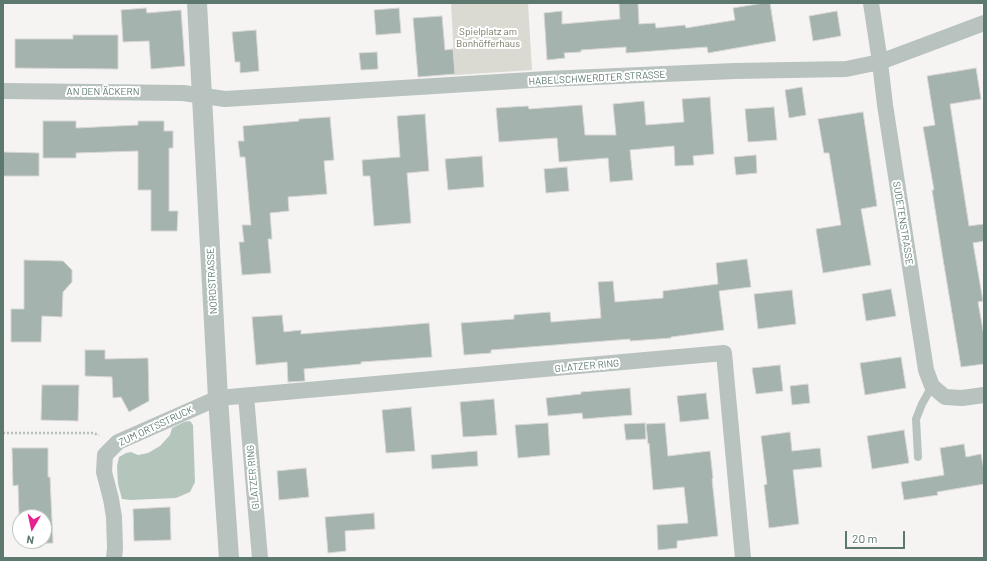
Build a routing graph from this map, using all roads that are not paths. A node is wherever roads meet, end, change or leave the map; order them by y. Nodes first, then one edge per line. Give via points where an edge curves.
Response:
1 (197, 3) edge
2 (872, 3) edge
3 (984, 23) edge
4 (880, 62) junction
5 (3, 91) edge
6 (202, 96) junction
7 (932, 386) junction
8 (984, 395) edge
9 (246, 396) junction
10 (218, 398) junction
11 (918, 457) dead end
12 (114, 558) edge
13 (229, 558) edge
14 (260, 558) edge
15 (744, 558) edge

1 - 6 street, NORDSTRASSE
2 - 4 street, SUDETENSTRASSE
3 - 4 street, HABELSCHWERDTER STRASSE
4 - 6 street, HABELSCHWERDTER STRASSE via 846,69 555,79 225,99
4 - 7 street, SUDETENSTRASSE via 926,370
5 - 6 street, AN DEN ÄCKERN via 183,93
6 - 10 street, NORDSTRASSE
7 - 8 street via 945,397
7 - 11 lane via 916,419
9 - 10 street, GLATZER RING
9 - 14 street, GLATZER RING
9 - 15 street, GLATZER RING via 724,354
10 - 12 street, ZUM ORTSSTRUCK via 118,442 105,455 104,472 114,517
10 - 13 street, NORDSTRASSE

